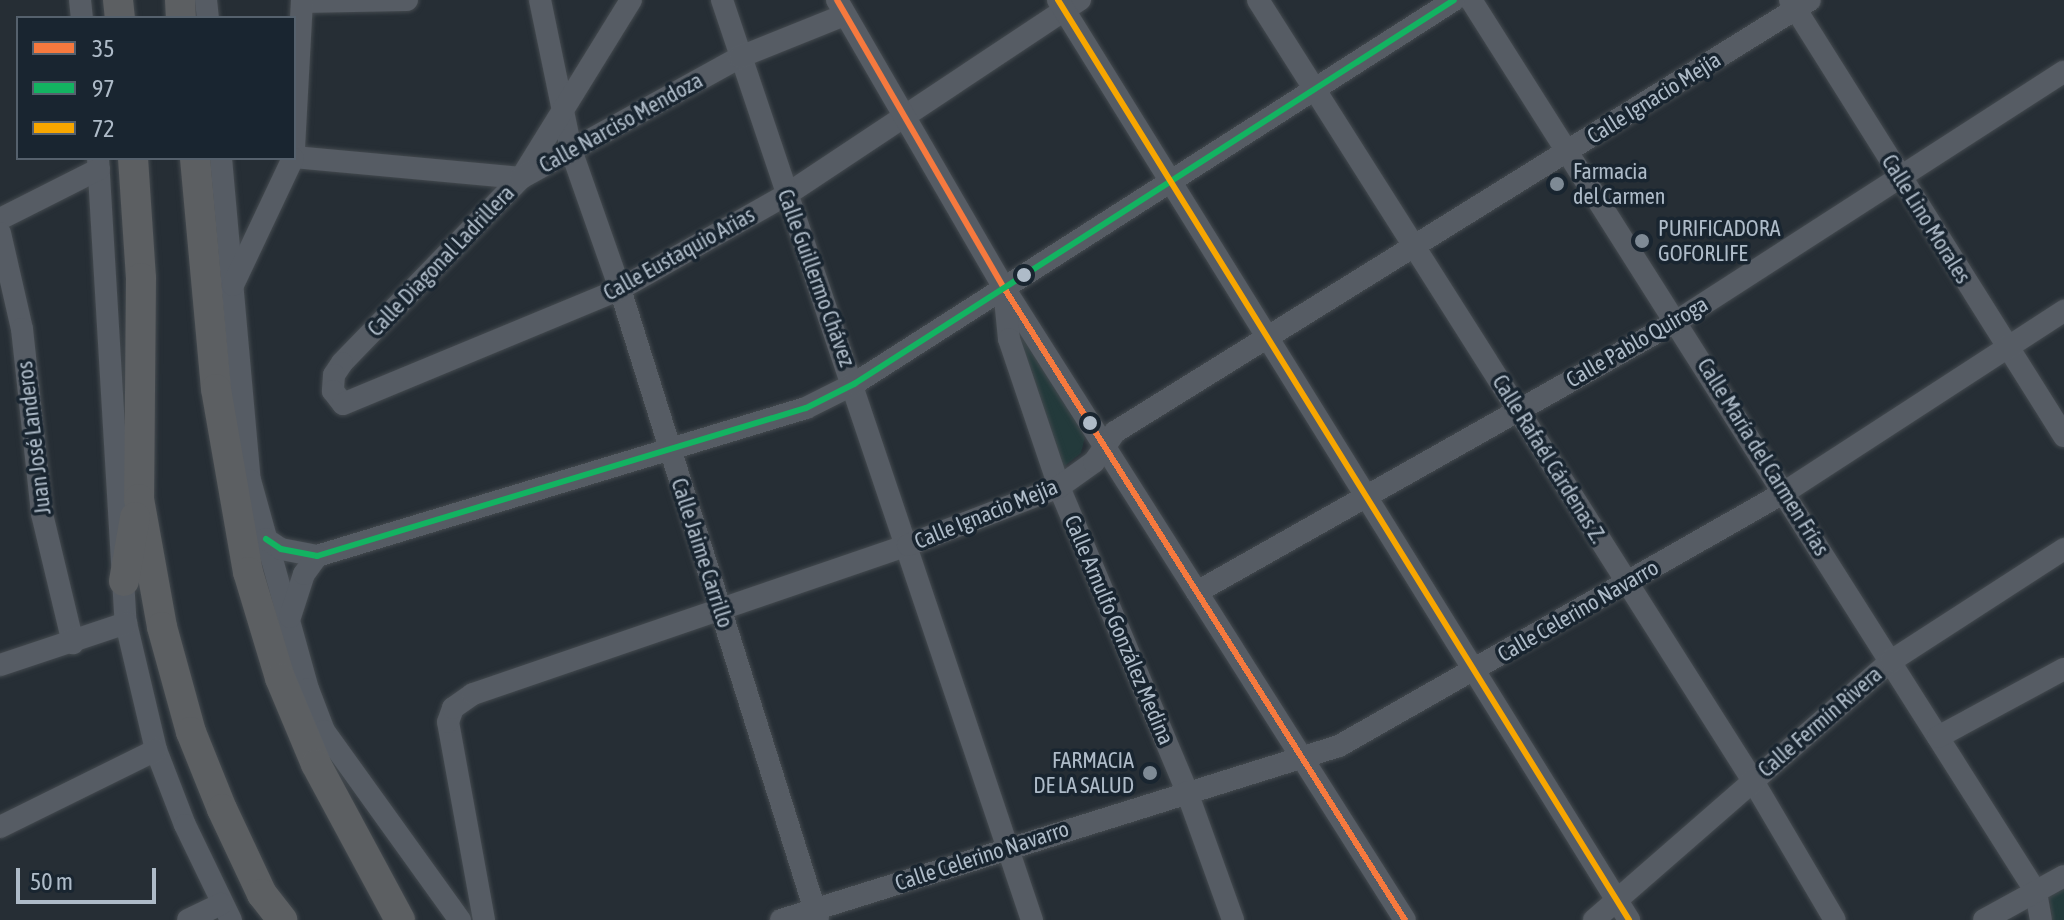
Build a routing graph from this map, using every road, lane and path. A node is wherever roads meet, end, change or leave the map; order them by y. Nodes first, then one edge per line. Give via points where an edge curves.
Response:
1 (407, 0) edge
2 (540, 0) edge
3 (631, 0) edge
4 (722, 0) edge
5 (1258, 0) edge
6 (1454, 0) edge
7 (1471, 0) edge
8 (302, 1) edge
9 (1068, 3) edge
10 (1799, 3) edge
11 (839, 8) edge
12 (740, 57) junction
13 (2064, 72) edge
14 (1315, 89) junction
15 (296, 111) edge
16 (561, 114) junction
17 (903, 114) junction
18 (571, 150) junction
19 (1567, 152) junction
20 (296, 157) edge
21 (133, 160) edge
22 (195, 160) edge
23 (221, 160) edge
24 (292, 160) edge
25 (98, 163) edge
26 (521, 178) junction
27 (1900, 178) junction
28 (1171, 181) junction
29 (786, 195) junction
30 (0, 219) edge
31 (0, 233) edge
32 (1414, 246) junction
33 (232, 286) junction
34 (1004, 288) junction
35 (620, 289) junction
36 (2064, 311) edge
37 (1677, 321) junction
38 (1267, 337) junction
39 (2008, 347) junction
40 (854, 384) junction
41 (335, 398) joint
42 (1518, 410) junction
43 (116, 427) junction
44 (2064, 436) edge
45 (669, 449) junction
46 (1105, 450) junction
47 (138, 485) junction
48 (1059, 487) junction
49 (1785, 492) junction
50 (1366, 496) junction
51 (266, 539) junction
52 (908, 545) junction
53 (2064, 549) edge
54 (317, 556) junction
55 (124, 581) junction
56 (1627, 582) junction
57 (1197, 592) junction
58 (720, 610) junction
59 (290, 617) junction
60 (126, 623) junction
61 (73, 643) junction
62 (1891, 661) junction
63 (0, 665) edge
64 (2064, 669) edge
65 (1474, 670) junction
66 (1938, 737) junction
67 (156, 750) junction
68 (1303, 759) junction
69 (1753, 781) junction
70 (1187, 792) junction
71 (0, 827) edge
72 (1008, 846) junction
73 (2064, 876) edge
74 (2036, 892) junction
75 (1616, 901) junction
76 (226, 912) edge
77 (816, 915) edge
78 (188, 920) edge
79 (282, 920) edge
80 (400, 920) edge
81 (460, 920) edge
82 (484, 920) edge
83 (781, 920) edge
84 (1032, 920) edge
85 (1233, 920) edge
86 (1405, 920) edge
87 (1594, 920) edge
88 (1629, 920) edge
89 (1835, 920) edge
90 (1984, 920) edge
91 (2041, 920) edge

1 - 8 street
2 - 16 street, Calle Jaime Carrillo
3 - 16 street, Calle Diagonal Ladrillera
4 - 12 street, Calle Guillermo Chávez
5 - 14 street, Calle Rafaél Cárdenas Z.
6 - 14 street
7 - 19 street, Calle María del Carmen Frías
8 - 15 street
9 - 17 street, Calle Eustaquio Arias
9 - 28 street
10 - 19 street, Calle Ignacio Mejía
10 - 27 street, Calle Lino Morales
11 - 12 street, Calle Narciso Mendoza
11 - 17 street, Calle Arnulfo González Medina
12 - 18 street, Calle Narciso Mendoza
12 - 29 street, Calle Guillermo Chávez
13 - 27 street, Calle Pablo Quiroga
14 - 28 street
14 - 32 street, Calle Rafaél Cárdenas Z.
16 - 18 street, Calle Jaime Carrillo
16 - 26 street, Calle Diagonal Ladrillera
17 - 29 street, Calle Eustaquio Arias
17 - 34 street, Calle Arnulfo González Medina
18 - 26 street, Calle Narciso Mendoza
18 - 35 street, Calle Jaime Carrillo
19 - 32 street, Calle Ignacio Mejía
19 - 37 street, Calle María del Carmen Frías
20 - 26 street, Calle Narciso Mendoza
21 - 47 highway via 141,278
22 - 80 highway via 216,389 248,572 280,678 316,764
23 - 33 street
24 - 33 street
25 - 30 street
25 - 43 street
26 - 41 street, Calle Diagonal Ladrillera via 342,363 334,375
27 - 37 street, Calle Pablo Quiroga
27 - 39 street, Calle Lino Morales
28 - 34 street
28 - 38 street
29 - 35 street, Calle Eustaquio Arias
29 - 40 street, Calle Guillermo Chávez
31 - 61 street, Juan José Landeros via 22,329 42,514
32 - 38 street, Calle Ignacio Mejía
32 - 42 street, Calle Rafaél Cárdenas Z.
33 - 51 street via 250,480
34 - 40 street
34 - 46 street
34 - 48 street, Calle Arnulfo González Medina via 1009,339
35 - 41 street, Calle Eustaquio Arias via 355,403
35 - 45 street, Calle Jaime Carrillo
36 - 39 street, Calle Celerino Navarro
37 - 42 street, Calle Pablo Quiroga
37 - 49 street, Calle María del Carmen Frías
38 - 46 street, Calle Ignacio Mejía via 1115,432
38 - 50 street
39 - 44 street, Calle Lino Morales
39 - 49 street, Calle Celerino Navarro
40 - 45 street via 806,408
40 - 52 street, Calle Guillermo Chávez
42 - 50 street, Calle Pablo Quiroga
42 - 56 street, Calle Rafaél Cárdenas Z.
43 - 47 highway
43 - 55 street
45 - 54 street
45 - 58 street, Calle Jaime Carrillo
46 - 48 street, Calle Ignacio Mejía
46 - 57 street
47 - 55 highway
47 - 79 highway via 162,627 191,732 256,880
48 - 52 street, Calle Ignacio Mejía
48 - 70 street, Calle Arnulfo González Medina
49 - 56 street, Calle Celerino Navarro
49 - 62 street, Calle María del Carmen Frías
50 - 57 street, Calle Pablo Quiroga
50 - 65 street
51 - 54 street via 281,549
51 - 59 street
52 - 58 street, Calle Ignacio Mejía
52 - 72 street, Calle Guillermo Chávez
53 - 62 street, Calle Fermín Rivera
54 - 59 street via 304,574
55 - 60 street
56 - 65 street, Calle Celerino Navarro
56 - 69 street, Calle Rafaél Cárdenas Z.
57 - 68 street
58 - 77 street, Calle Jaime Carrillo
58 - 82 street, Calle Ignacio Mejía via 473,694 453,708 448,722 453,770
59 - 81 street via 324,731
60 - 61 street
60 - 67 street
61 - 63 street
62 - 66 street, Calle María del Carmen Frías
62 - 69 street, Calle Fermín Rivera
64 - 66 street
65 - 68 street, Calle Celerino Navarro via 1339,746
65 - 75 street
66 - 74 street, Calle María del Carmen Frías
67 - 71 street
67 - 76 street
68 - 70 street, Calle Celerino Navarro
68 - 86 street
69 - 75 street, Calle Fermín Rivera
69 - 89 street, Calle Rafaél Cárdenas Z.
70 - 72 street, Calle Celerino Navarro
70 - 85 street, Calle Arnulfo González Medina
72 - 77 street, Calle Celerino Navarro
72 - 84 street, Calle Guillermo Chávez
73 - 74 street
74 - 90 street
74 - 91 street, Calle María del Carmen Frías
75 - 87 street, Calle Fermín Rivera
75 - 88 street
76 - 78 street
77 - 83 street, Calle Celerino Navarro

